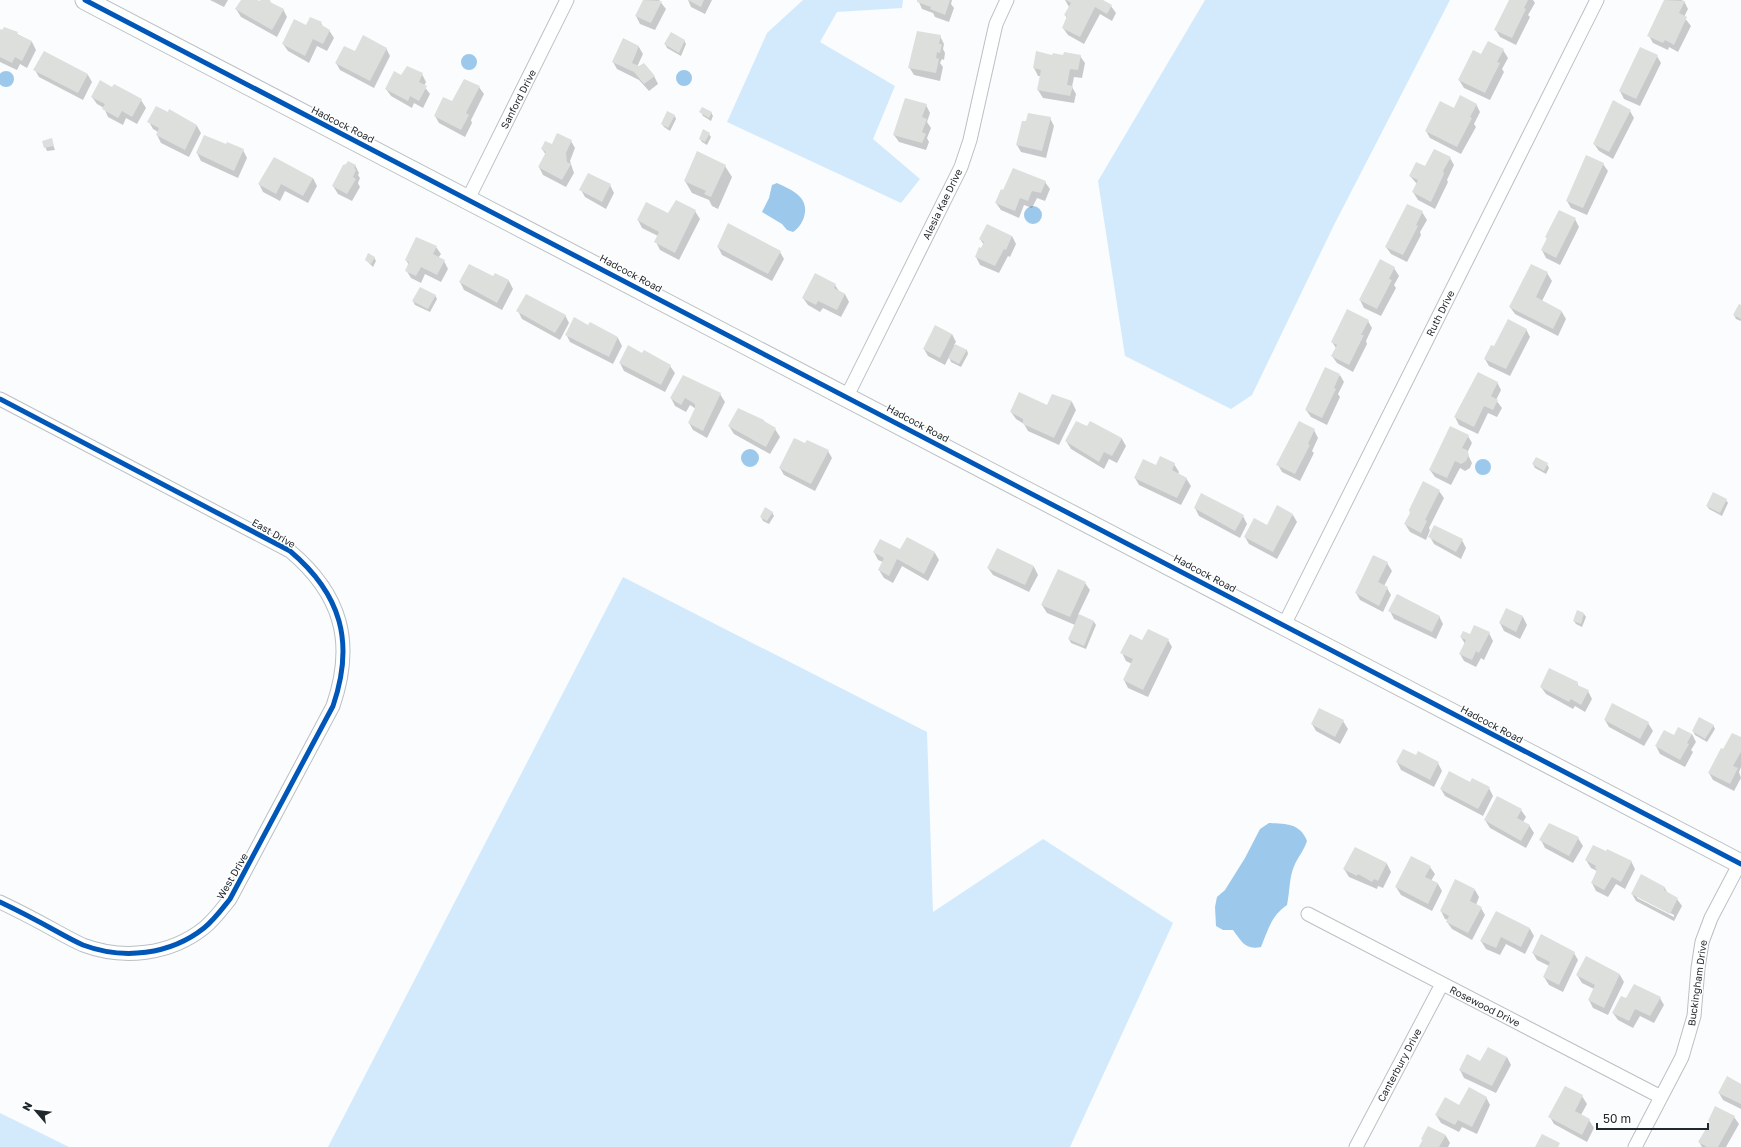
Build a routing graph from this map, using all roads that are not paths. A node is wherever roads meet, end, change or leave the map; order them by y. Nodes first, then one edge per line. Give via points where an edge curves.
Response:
1 (85, 0) edge
2 (567, 0) edge
3 (1007, 0) edge
4 (1596, 0) edge
5 (468, 199) junction
6 (847, 396) junction
7 (0, 399) edge
8 (1284, 625) junction
9 (283, 802) joint
10 (1740, 863) edge
11 (0, 902) edge
12 (1308, 914) dead end
13 (1442, 984) junction
14 (1661, 1097) junction
15 (1356, 1147) edge
16 (1635, 1147) edge

1 - 5 street, Hadcock Road
2 - 5 street, Sanford Drive
3 - 6 street, Alesia Kae Drive via 996,24 970,140 961,167
4 - 8 street, Ruth Drive
5 - 6 street, Hadcock Road
6 - 8 street, Hadcock Road
7 - 9 street, East Drive via 279,544 307,566 321,583 340,623 343,645 340,687 333,706
8 - 10 street, Hadcock Road
9 - 11 street, West Drive via 230,899 218,916 186,940 167,948 125,954 102,951 82,945
10 - 14 street, Buckingham Drive via 1705,932 1699,957 1691,1029 1682,1057
12 - 13 street, Rosewood Drive
13 - 14 street, Rosewood Drive
13 - 15 street, Canterbury Drive
14 - 16 street, Buckingham Drive

